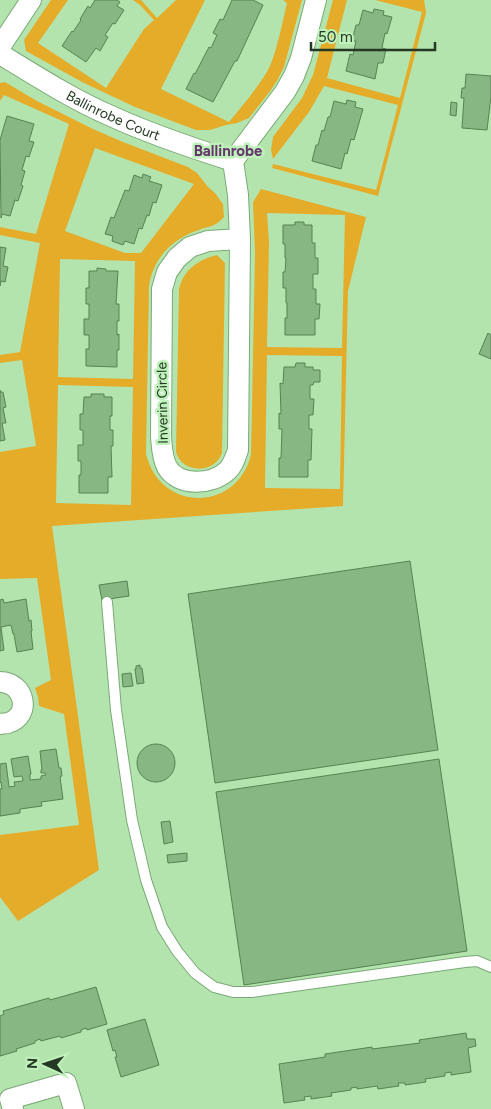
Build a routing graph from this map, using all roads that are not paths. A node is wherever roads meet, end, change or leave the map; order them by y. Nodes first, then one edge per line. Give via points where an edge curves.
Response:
1 (31, 0) edge
2 (316, 0) edge
3 (0, 47) edge
4 (0, 54) edge
5 (234, 161) junction
6 (240, 239) junction
7 (107, 602) dead end
8 (0, 682) edge
9 (0, 724) edge
10 (491, 967) edge
11 (13, 1109) edge
12 (74, 1109) edge

1 - 3 street
2 - 5 street via 294,76
4 - 5 street, Ballinrobe Court via 109,116 190,148
5 - 6 street, Inverin Circle
6 - 6 street, Inverin Circle via 238,450 227,471 216,478 190,481 176,477 167,468 163,455 162,289 167,272 190,247 208,241
7 - 10 lane via 118,728 132,820 146,880 162,927 195,973 214,986 233,992 252,992 465,962 478,961
8 - 9 street via 14,685 23,702 16,719
11 - 12 street via 10,1099 66,1083

